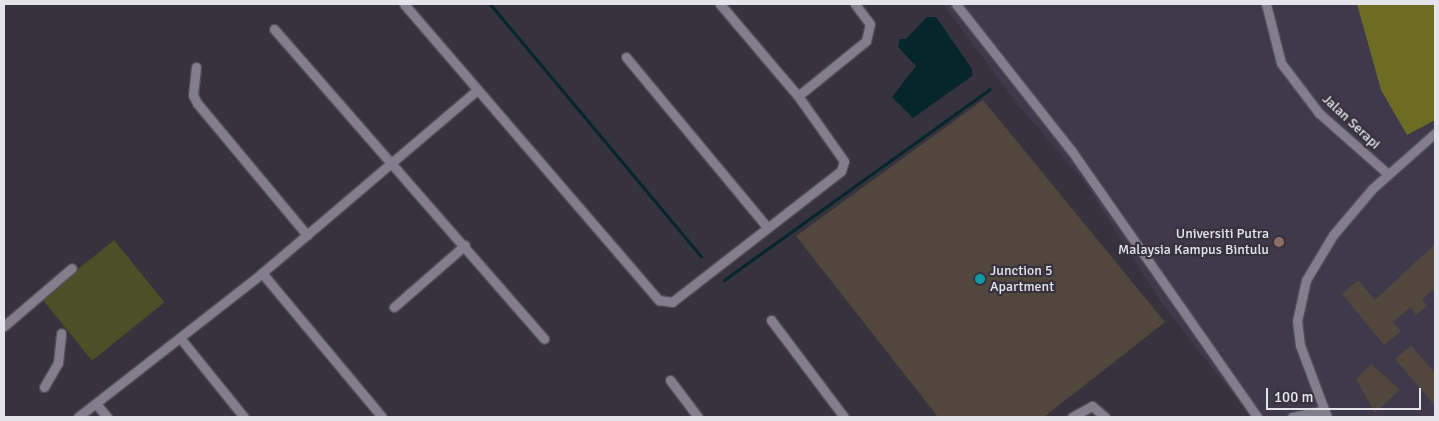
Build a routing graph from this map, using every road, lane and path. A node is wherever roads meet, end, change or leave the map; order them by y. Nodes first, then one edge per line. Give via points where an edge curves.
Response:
1 (404, 4) edge
2 (720, 4) edge
3 (854, 4) edge
4 (956, 4) edge
5 (1266, 4) edge
6 (274, 29) dead end
7 (626, 57) dead end
8 (196, 67) dead end
9 (477, 90) junction
10 (798, 96) junction
11 (1435, 133) edge
12 (393, 162) junction
13 (1388, 174) junction
14 (767, 226) junction
15 (307, 235) junction
16 (465, 245) junction
17 (72, 268) dead end
18 (262, 273) junction
19 (394, 307) dead end
20 (771, 320) dead end
21 (4, 326) edge
22 (61, 333) dead end
23 (181, 339) junction
24 (544, 339) dead end
25 (670, 380) dead end
26 (44, 387) dead end
27 (97, 405) junction
28 (1326, 414) edge
29 (78, 417) edge
30 (107, 417) edge
31 (244, 417) edge
32 (382, 417) edge
33 (698, 417) edge
34 (844, 417) edge
35 (1072, 417) edge
36 (1105, 417) edge
37 (1258, 417) edge
38 (1292, 417) edge

1 - 9 street
2 - 10 street
3 - 10 street via 870,24 866,41
4 - 37 street via 1071,150
5 - 13 street, Jalan Serapi via 1281,63 1319,113
6 - 12 street
7 - 14 street
8 - 15 street via 193,95 197,103
9 - 12 street
9 - 14 street via 659,300 672,302 687,292
10 - 14 street via 844,161 841,171
11 - 13 street
12 - 15 street
12 - 16 street
13 - 28 street via 1333,235 1306,280 1297,321 1300,345
15 - 18 street
16 - 19 street
16 - 24 street
17 - 21 street
18 - 23 street
18 - 32 street
20 - 34 street
22 - 26 street via 58,363
23 - 27 street
23 - 31 street
25 - 33 street
27 - 29 street
27 - 30 street
28 - 38 street
35 - 36 street via 1092,406

